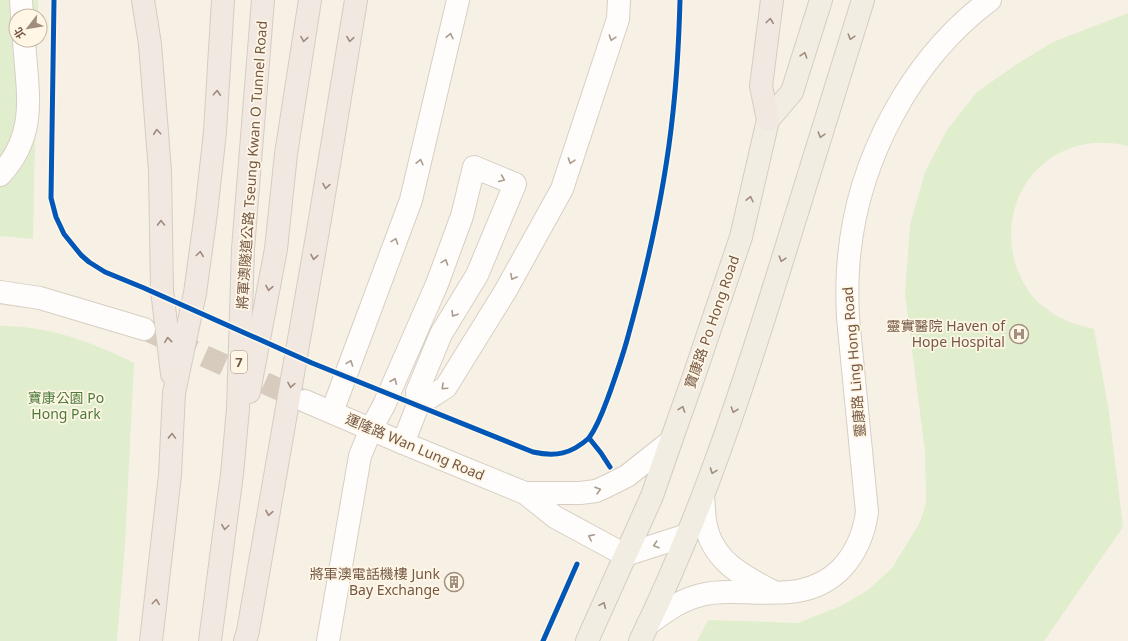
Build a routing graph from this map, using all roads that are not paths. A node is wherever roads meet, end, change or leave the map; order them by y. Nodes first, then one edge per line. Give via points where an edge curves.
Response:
1 (143, 0) edge
2 (223, 0) edge
3 (264, 0) edge
4 (310, 0) edge
5 (356, 0) edge
6 (458, 0) edge
7 (619, 0) edge
8 (772, 0) edge
9 (821, 0) edge
10 (863, 0) edge
11 (990, 0) edge
12 (24, 48) edge
13 (768, 120) junction
14 (0, 175) edge
15 (0, 292) edge
16 (144, 329) tunnel mouth
17 (174, 393) junction
18 (305, 401) tunnel mouth
19 (418, 405) junction
20 (332, 412) junction
21 (371, 429) junction
22 (670, 441) junction
23 (403, 443) junction
24 (232, 474) junction
25 (525, 493) junction
26 (703, 497) junction
27 (688, 535) junction
28 (625, 555) junction
29 (774, 592) junction
30 (644, 633) edge
31 (152, 641) edge
32 (210, 641) edge
33 (245, 641) edge
34 (328, 641) edge
35 (587, 641) edge

17 -> 1 highway via 162,290 158,139 150,44
17 -> 2 highway via 195,293 206,213 215,132
3 - 24 highway, 將軍澳隧道公路 Tseung Kwan O Tunnel Road / 7 via 243,249 238,409
4 -> 24 highway via 286,154 276,249
5 -> 33 highway via 317,241
20 -> 6 street via 410,200
7 -> 19 street via 618,19 562,189 506,290 446,387
13 -> 8 highway via 761,86
13 -> 9 main road, 寶康路 Po Hong Road via 792,92
10 -> 26 main road via 746,374
11 - 29 street, 靈康路 Ling Hong Road via 942,44 923,68 893,114 860,197 849,256 847,288 867,512 861,540 846,564 826,581 801,591
12 - 14 street via 28,111 26,130 20,148
22 -> 13 main road, 寶康路 Po Hong Road via 741,237
15 - 16 street via 40,298
31 -> 17 highway via 170,475
18 - 20 street, 運隆路 Wan Lung Road
21 -> 19 street via 437,284 462,216 474,167 515,184 477,275 441,334 417,392
19 - 23 street
20 - 21 street, 運隆路 Wan Lung Road
21 - 23 street, 運隆路 Wan Lung Road
21 - 34 street via 360,456
25 -> 22 street, 運隆路 Wan Lung Road via 596,491 628,476
22 - 28 main road, 寶康路 Po Hong Road via 652,496
23 - 25 street, 運隆路 Wan Lung Road
24 -> 32 highway, 將軍澳隧道公路 Tseung Kwan O Tunnel Road / 7
28 -> 25 street, 運隆路 Wan Lung Road via 555,517
26 - 27 main road
26 - 29 street via 708,536 720,557 739,573
27 -> 28 street
27 - 30 main road
35 -> 28 main road, 寶康路 Po Hong Road
29 - 30 street, 靈康路 Ling Hong Road via 701,594 675,605

